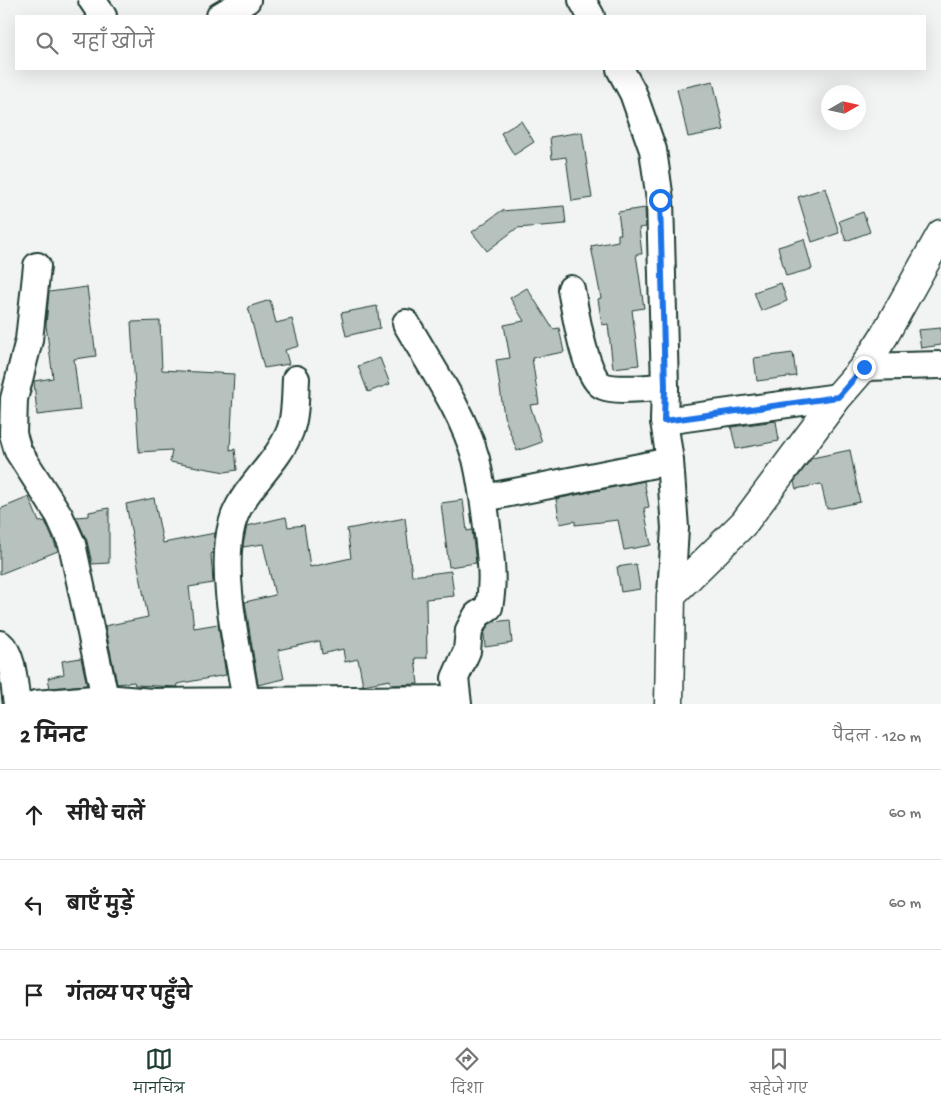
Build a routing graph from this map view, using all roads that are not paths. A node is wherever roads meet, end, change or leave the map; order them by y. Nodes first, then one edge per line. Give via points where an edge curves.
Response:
1 (92, 0) edge
2 (247, 0) edge
3 (582, 0) edge
4 (102, 15) edge
5 (222, 15) edge
6 (590, 15) edge
7 (621, 70) edge
8 (941, 234) edge
9 (37, 266) dead end
10 (571, 289) dead end
11 (406, 323) dead end
12 (941, 365) edge
13 (864, 367) junction
14 (296, 379) dead end
15 (665, 387) junction
16 (838, 397) junction
17 (664, 421) junction
18 (670, 461) junction
19 (484, 498) junction
20 (671, 595) junction
21 (0, 644) edge
22 (105, 698) junction
23 (246, 701) junction
24 (458, 701) edge
25 (153, 703) edge
26 (18, 704) edge
27 (36, 704) edge
28 (669, 704) edge

1 - 4 street
2 - 5 street
3 - 6 street
7 - 15 street via 633,93 653,150 662,262
8 - 13 street
9 - 22 street via 29,340 14,399 13,434 18,451 59,515 72,544
10 - 15 street via 588,364 597,382 604,387 615,388
11 - 19 street via 464,427 476,459
12 - 13 street
13 - 16 street
14 - 23 street via 290,430 271,464 241,503 232,523 228,549 230,595
15 - 17 street
16 - 17 street
16 - 20 street via 744,523
17 - 18 street
18 - 19 street
18 - 20 street via 675,528
19 - 24 street via 492,593 489,607 477,615 469,630 467,651 455,678
20 - 28 street
21 - 26 street via 9,660
22 - 25 street
22 - 27 street
23 - 24 street
23 - 25 street

